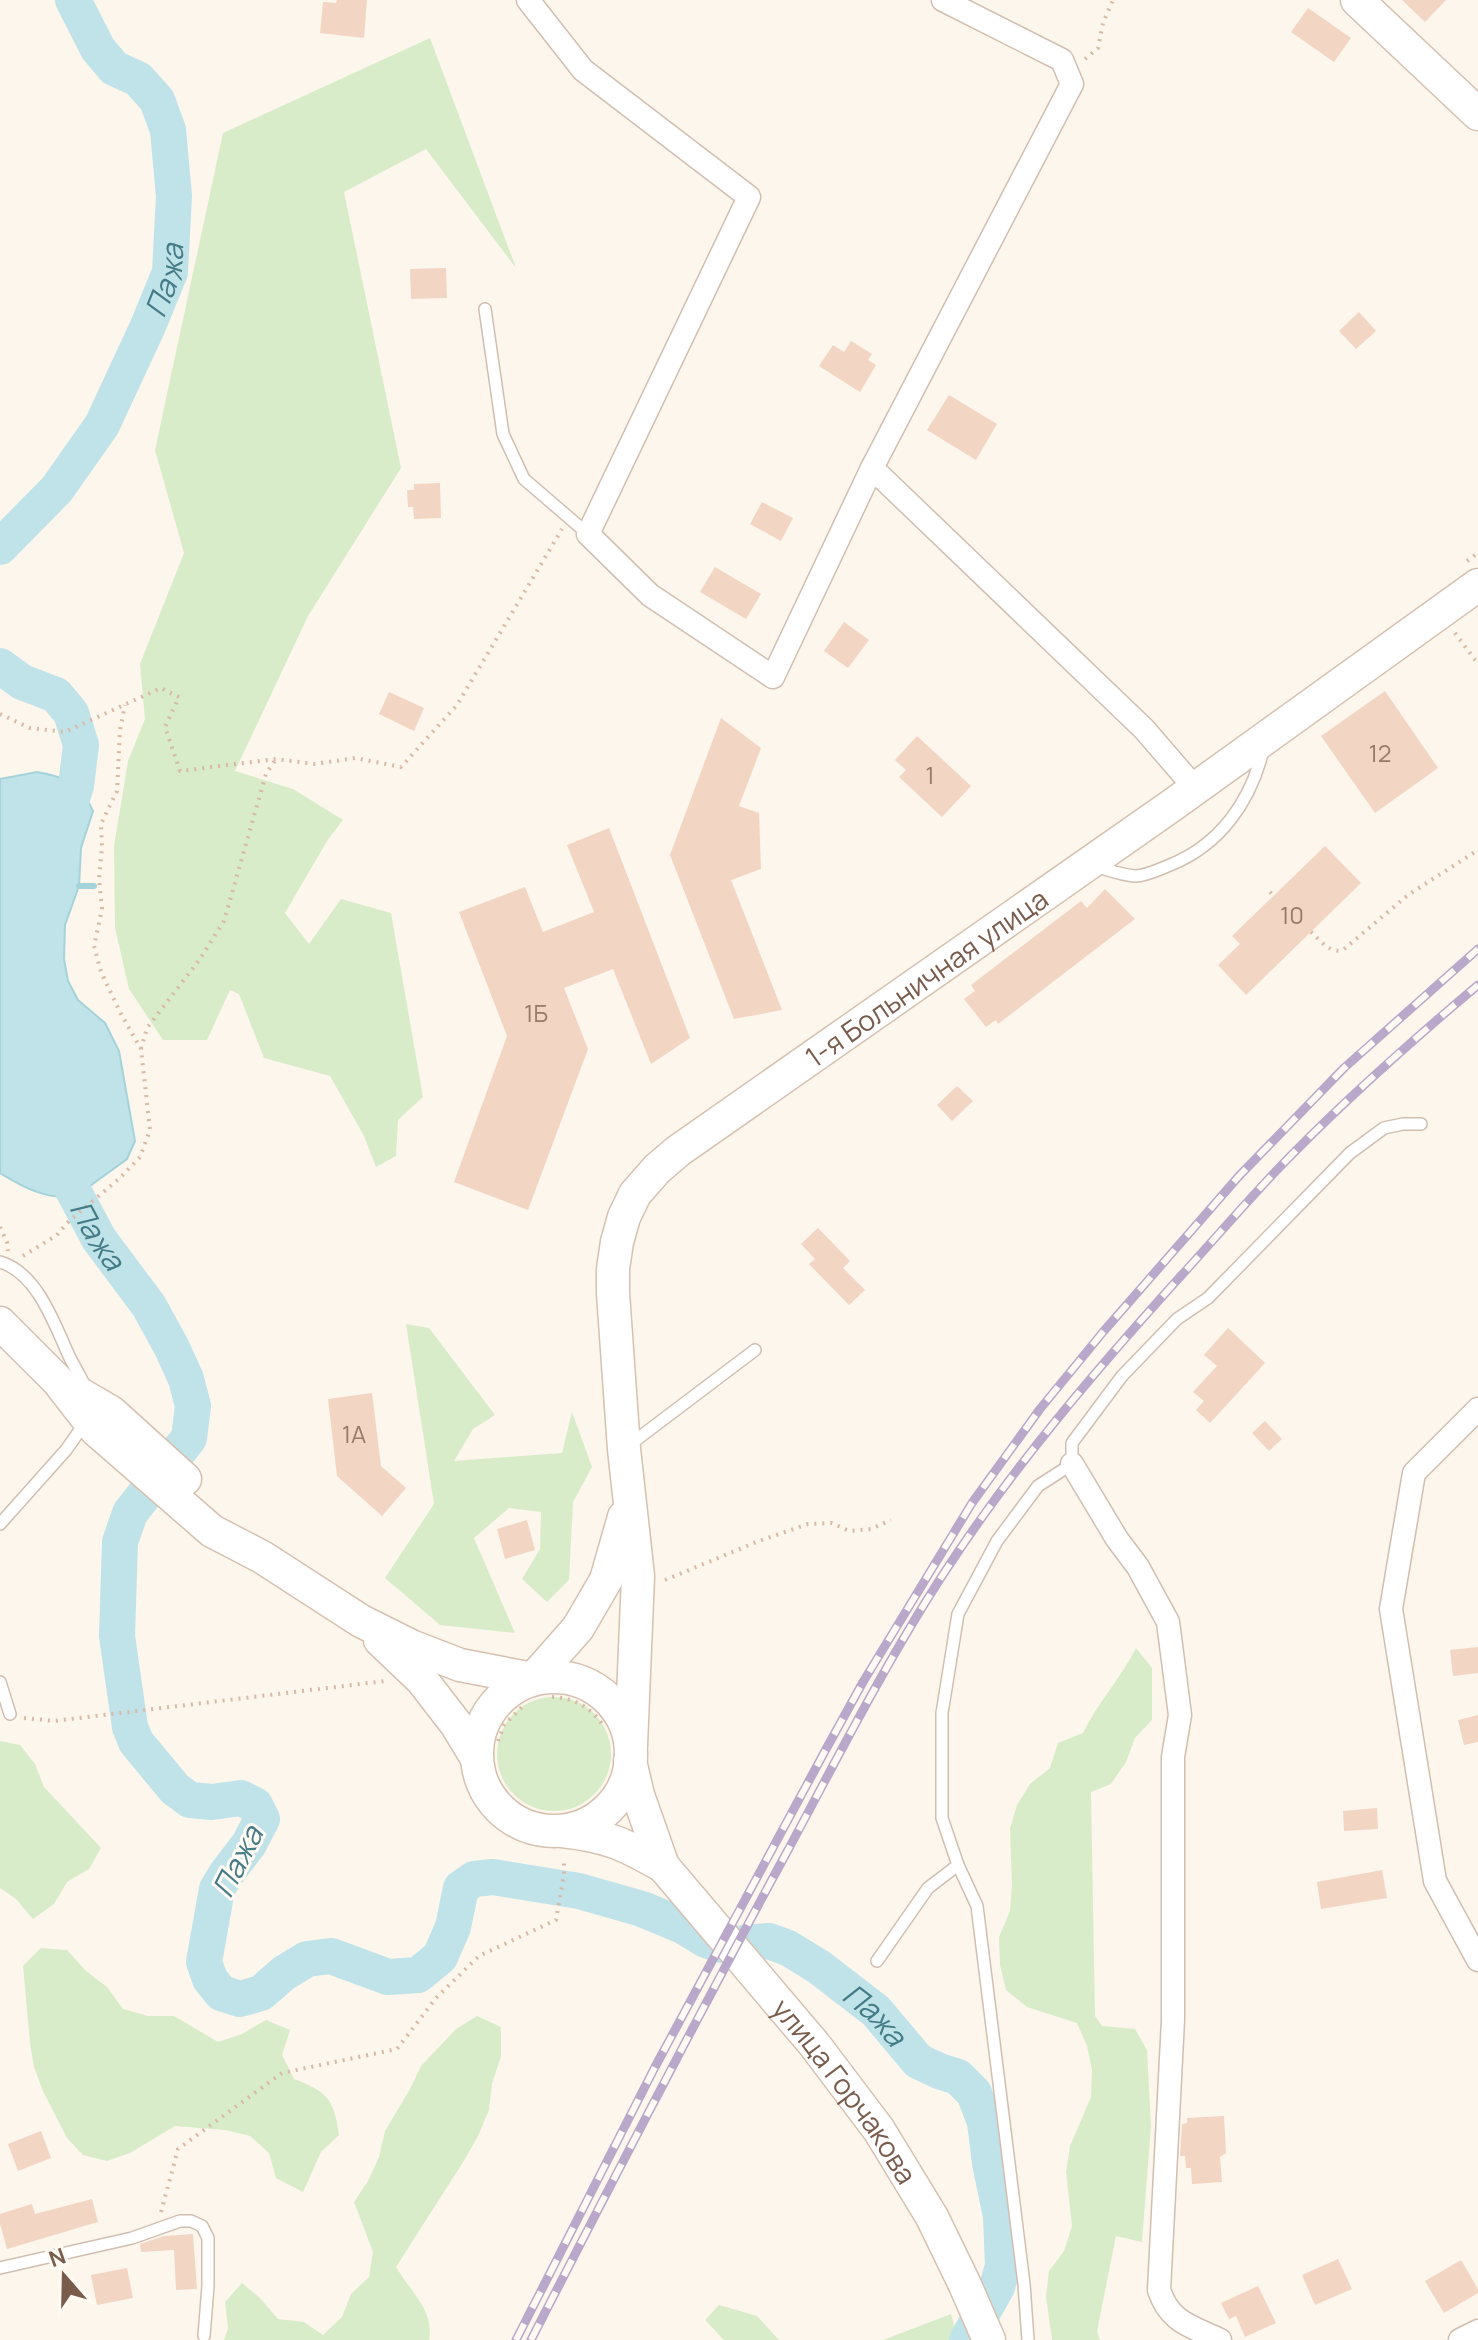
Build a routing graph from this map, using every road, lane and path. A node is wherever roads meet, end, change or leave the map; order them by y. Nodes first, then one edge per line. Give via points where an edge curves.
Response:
1 (528, 0) edge
2 (943, 0) edge
3 (1113, 0) edge
4 (1357, 0) edge
5 (1067, 73) junction
6 (1478, 114) edge
7 (485, 309) dead end
8 (872, 468) junction
9 (569, 518) junction
10 (588, 534) junction
11 (1478, 585) edge
12 (1452, 628) dead end
13 (1478, 664) edge
14 (125, 705) junction
15 (0, 714) edge
16 (1265, 738) junction
17 (276, 759) junction
18 (1195, 788) junction
19 (1478, 850) edge
20 (1089, 863) junction
21 (1311, 932) dead end
22 (141, 1049) junction
23 (1421, 1124) dead end
24 (5, 1263) edge
25 (0, 1323) edge
26 (755, 1350) dead end
27 (1478, 1409) edge
28 (96, 1415) junction
29 (624, 1449) junction
30 (1072, 1464) junction
31 (629, 1501) junction
32 (891, 1520) dead end
33 (0, 1524) edge
34 (665, 1580) dead end
35 (361, 1621) junction
36 (0, 1682) edge
37 (355, 1685) dead end
38 (537, 1692) junction
39 (10, 1714) dead end
40 (54, 1721) dead end
41 (623, 1747) junction
42 (487, 1750) junction
43 (558, 1831) junction
44 (958, 1865) junction
45 (663, 1866) junction
46 (564, 1874) dead end
47 (1478, 1960) edge
48 (877, 1961) dead end
49 (156, 2230) junction
50 (0, 2268) edge
51 (1478, 2331) edge
52 (204, 2336) dead end
53 (989, 2340) edge
54 (1028, 2340) edge
55 (1220, 2340) edge
56 (1460, 2340) edge

1 - 10 street via 583,70 749,197
2 - 5 street via 1062,60
3 - 5 path via 1098,48
4 - 6 main road
5 - 8 street via 1072,84 1060,109
7 - 9 lane via 503,434 524,479
8 - 10 street via 773,677 650,595
8 - 18 street via 1144,729
9 - 10 lane
9 - 17 path via 457,705 401,767 355,758 315,764
11 - 16 main road, 1-я Больничная улица
12 - 13 path
14 - 15 path via 65,732 30,728
14 - 17 path via 161,688 179,697 165,727 180,771
14 - 22 path via 117,791 101,824 102,909 94,946 101,972
16 - 18 main road, 1-я Больничная улица
16 - 20 lane via 1249,793 1203,847 1179,862 1134,876
17 - 22 path via 266,774 224,921 147,1028
18 - 20 main road, 1-я Больничная улица
19 - 21 path via 1408,895 1343,950 1330,950
20 - 29 main road, 1-я Больничная улица via 678,1151 635,1194 624,1217 613,1269
22 - 24 path via 150,1130 140,1157 57,1235
23 - 30 lane via 1384,1128 1350,1153 1208,1298 1177,1319 1122,1376 1072,1443
24 - 28 lane via 26,1278 49,1310
25 - 28 main road
26 - 29 lane
27 - 47 street via 1414,1473 1391,1609 1435,1881
28 - 33 lane
28 - 35 main road via 219,1524
29 - 31 main road, 1-я Больничная улица
30 - 44 lane via 1038,1486 997,1541 958,1614 942,1713 942,1818
30 - 55 street via 1168,1622 1180,1715 1173,1757 1173,2020 1159,2290 1164,2307 1176,2318
31 - 38 main road via 606,1580
31 - 41 main road, 1-я Больничная улица via 638,1576
32 - 34 path via 849,1531 832,1523 808,1524
35 - 38 main road via 411,1646
35 - 42 main road via 422,1680 456,1724
36 - 39 lane
37 - 40 path
38 - 41 path via 583,1705
38 - 41 main road via 556,1676 599,1691 626,1727
38 - 42 path via 510,1717
38 - 42 main road via 510,1690 491,1708 480,1732
41 - 43 main road via 623,1787 607,1809 584,1825
41 - 45 main road
42 - 43 main road via 481,1781 493,1802 533,1828
43 - 45 main road via 621,1842
44 - 48 lane via 928,1888
44 - 54 lane via 977,1906
45 - 53 main road, улица Горчакова via 814,2044 879,2130 932,2217
46 - 49 path via 556,1920 479,1956 436,1998 397,2049 282,2073 178,2149
49 - 50 lane
49 - 52 lane via 191,2221 202,2226 208,2238
51 - 56 street

